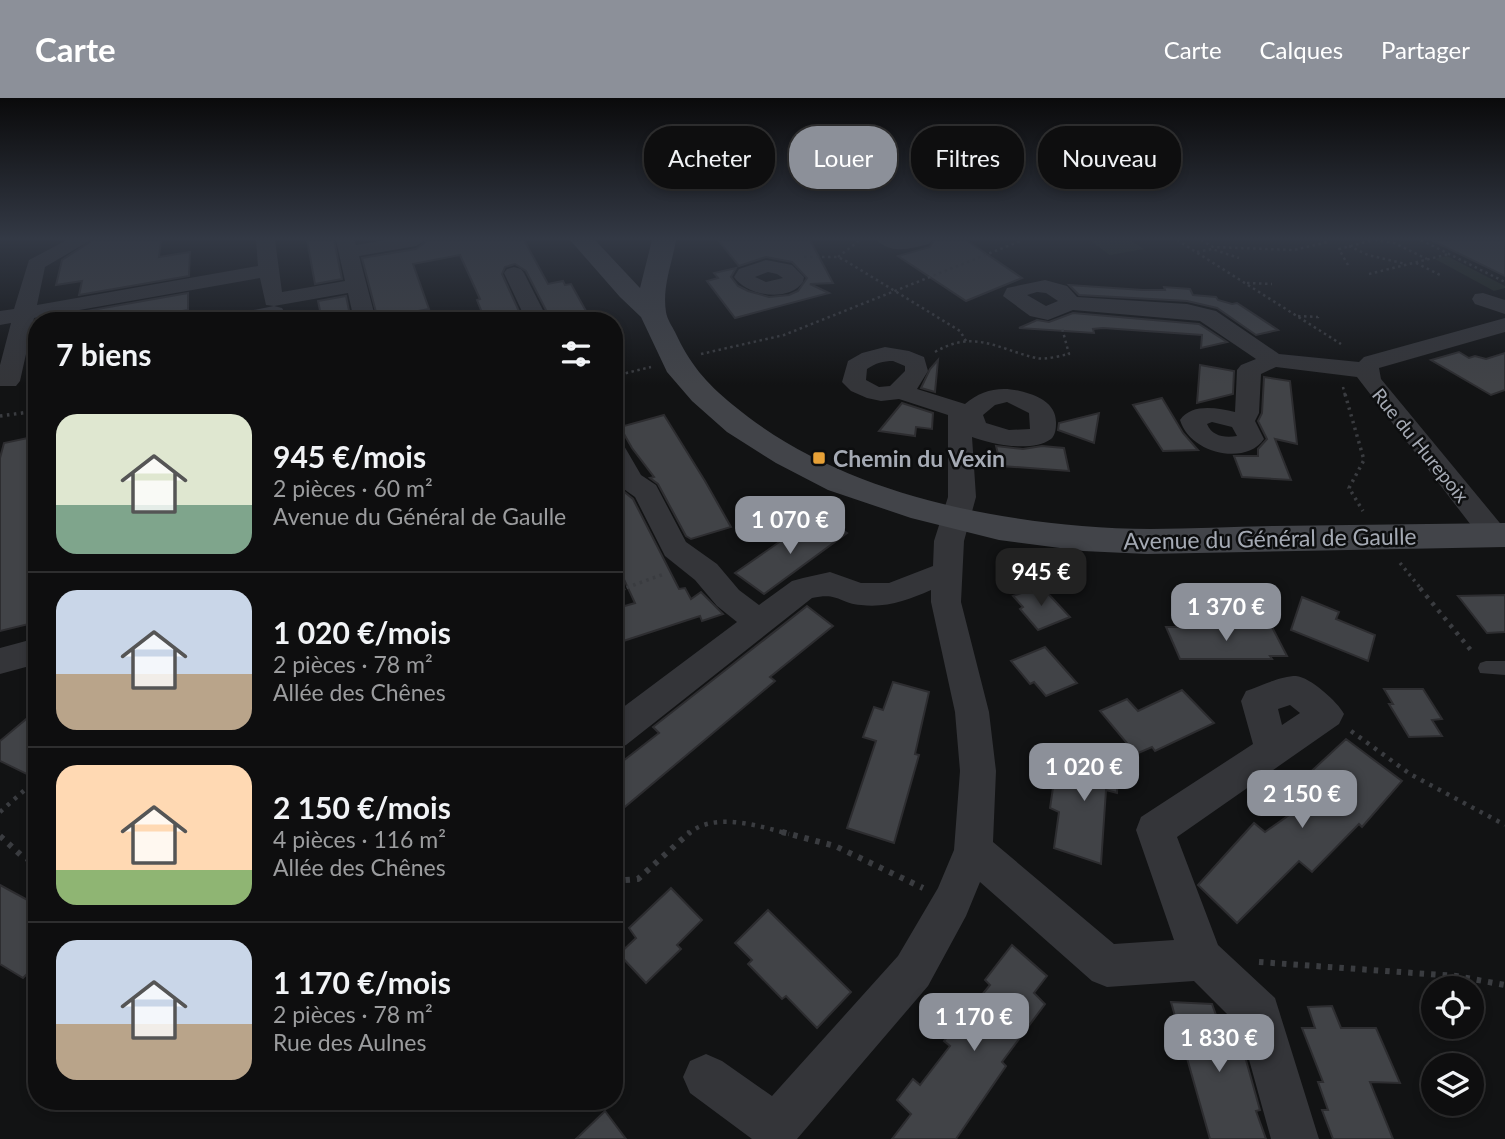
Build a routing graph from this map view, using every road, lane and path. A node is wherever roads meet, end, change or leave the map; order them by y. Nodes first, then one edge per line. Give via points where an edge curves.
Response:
1 (30, 289) edge
2 (163, 289) edge
3 (271, 289) edge
4 (345, 289) edge
5 (357, 289) edge
6 (522, 289) edge
7 (629, 289) edge
8 (653, 289) edge
9 (900, 289) edge
10 (1255, 289) edge
11 (897, 290) junction
12 (1063, 307) joint
13 (274, 311) edge
14 (28, 312) edge
15 (30, 312) edge
16 (363, 312) edge
17 (533, 312) edge
18 (24, 313) junction
19 (1500, 313) edge
20 (653, 314) junction
21 (1319, 314) dead end
22 (1297, 316) junction
23 (0, 317) edge
24 (966, 341) junction
25 (701, 354) dead end
26 (1273, 360) junction
27 (916, 362) junction
28 (652, 366) dead end
29 (1333, 366) junction
30 (1369, 367) junction
31 (623, 374) edge
32 (8, 381) dead end
33 (899, 391) junction
34 (28, 412) edge
35 (0, 416) edge
36 (1242, 421) dead end
37 (623, 466) edge
38 (1366, 515) dead end
39 (956, 519) junction
40 (1500, 535) edge
41 (1394, 555) dead end
42 (695, 563) junction
43 (945, 573) junction
44 (623, 589) edge
45 (760, 623) junction
46 (28, 653) edge
47 (0, 661) edge
48 (1486, 668) joint
49 (1505, 668) edge
50 (1326, 713) junction
51 (623, 727) edge
52 (1272, 750) junction
53 (28, 787) edge
54 (0, 812) edge
55 (1505, 825) edge
56 (0, 836) edge
57 (973, 850) junction
58 (28, 859) edge
59 (623, 880) edge
60 (952, 902) junction
61 (1202, 959) junction
62 (1255, 962) dead end
63 (1505, 985) edge
64 (706, 1077) dead end
65 (1295, 1139) edge

1 - 18 street
2 - 15 street
3 - 13 street
4 - 13 street
5 - 16 street
6 - 17 street
7 - 20 street, Avenue du Général de Gaulle
8 - 20 street, Avenue du Général de Gaulle
9 - 11 path
10 - 22 path
11 - 24 path via 960,331
11 - 25 path via 784,335
12 - 24 path via 1069,354 1039,359 987,341
12 - 26 street via 1187,311 1208,316
14 - 18 street
18 - 23 street
18 - 32 street
19 - 30 street, Rue du Hurepoix
20 - 39 street, Avenue du Général de Gaulle via 677,366 738,425 840,482
21 - 22 path
22 - 30 path
24 - 27 path via 950,343
26 - 29 street
26 - 36 street via 1249,370 1247,413
27 - 33 street via 916,376
27 - 33 street via 888,353 856,366 854,382 863,389 875,394
28 - 31 path
29 - 30 street
29 - 38 path via 1364,460 1349,488
30 - 40 street, Rue du Hurepoix via 1368,380
33 - 39 street via 965,413 959,435 962,497
34 - 35 path
37 - 42 street via 631,481 646,491 675,549
39 - 40 street, Avenue du Général de Gaulle via 1083,540
39 - 43 street
41 - 48 path
42 - 44 path
42 - 45 street
43 - 45 street via 891,594 859,594 830,583 803,589
43 - 57 street via 946,602 972,712 978,771
45 - 51 street
46 - 47 street
48 - 49 lane
50 - 52 street
50 - 52 street via 1295,690 1258,701
50 - 55 path via 1410,774
52 - 61 street via 1155,830
53 - 54 path
56 - 58 path
57 - 60 street
57 - 61 street via 1107,966
59 - 60 path via 638,879 698,825 744,822 835,846
60 - 64 street via 913,971 776,1127
61 - 65 street via 1259,1014
62 - 63 path via 1456,976

